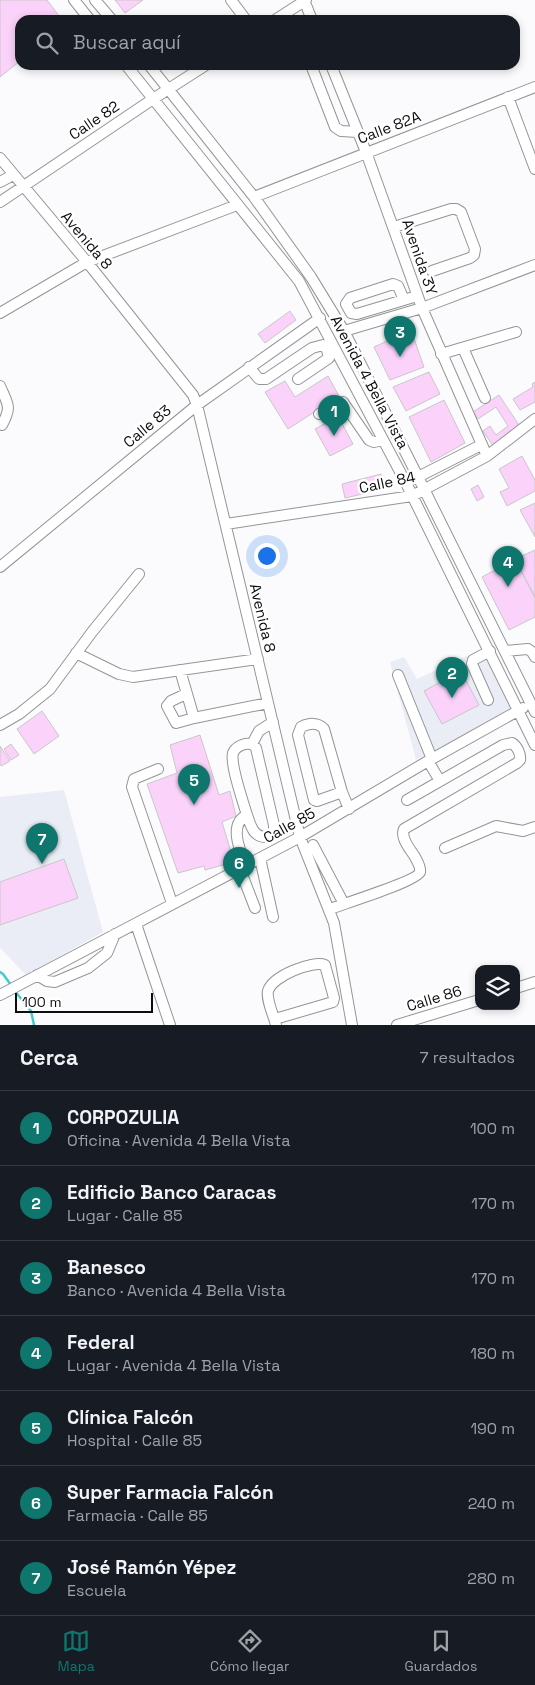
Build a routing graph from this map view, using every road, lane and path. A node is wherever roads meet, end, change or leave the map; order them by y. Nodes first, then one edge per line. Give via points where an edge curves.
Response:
1 (74, 0) edge
2 (95, 0) edge
3 (231, 0) edge
4 (305, 0) edge
5 (86, 15) edge
6 (108, 15) edge
7 (242, 15) edge
8 (283, 15) edge
9 (310, 15) edge
10 (130, 70) edge
11 (153, 70) edge
12 (198, 70) edge
13 (313, 70) edge
14 (333, 70) edge
15 (535, 87) edge
16 (169, 89) junction
17 (508, 97) junction
18 (153, 98) junction
19 (358, 132) junction
20 (366, 152) junction
21 (0, 158) edge
22 (535, 169) edge
23 (13, 175) junction
24 (0, 182) edge
25 (22, 186) junction
26 (254, 197) junction
27 (0, 202) edge
28 (237, 205) junction
29 (394, 227) junction
30 (87, 262) junction
31 (535, 265) edge
32 (432, 271) dead end
33 (417, 296) junction
34 (404, 300) junction
35 (422, 308) junction
36 (0, 314) edge
37 (320, 318) junction
38 (344, 331) junction
39 (516, 332) dead end
40 (463, 348) junction
41 (441, 354) junction
42 (250, 367) junction
43 (298, 379) dead end
44 (0, 386) edge
45 (485, 398) dead end
46 (197, 404) junction
47 (319, 414) dead end
48 (535, 419) edge
49 (2, 425) dead end
50 (383, 440) junction
51 (481, 445) junction
52 (487, 456) junction
53 (418, 477) junction
54 (406, 483) junction
55 (425, 490) junction
56 (412, 496) junction
57 (226, 524) junction
58 (0, 567) edge
59 (139, 574) dead end
60 (490, 651) junction
61 (505, 651) junction
62 (76, 653) junction
63 (535, 657) edge
64 (258, 659) junction
65 (180, 670) junction
66 (398, 675) dead end
67 (186, 694) junction
68 (488, 700) dead end
69 (268, 703) junction
70 (534, 706) edge
71 (518, 711) junction
72 (194, 718) junction
73 (273, 722) junction
74 (0, 725) edge
75 (252, 744) junction
76 (535, 745) edge
77 (430, 760) junction
78 (158, 769) dead end
79 (440, 781) junction
80 (342, 792) junction
81 (407, 800) dead end
82 (349, 809) junction
83 (247, 815) junction
84 (535, 827) edge
85 (300, 838) junction
86 (313, 845) dead end
87 (445, 848) dead end
88 (260, 858) junction
89 (243, 867) junction
90 (172, 903) junction
91 (344, 904) junction
92 (255, 908) dead end
93 (330, 909) junction
94 (273, 917) dead end
95 (136, 924) junction
96 (115, 934) junction
97 (37, 975) junction
98 (535, 982) edge
99 (520, 987) edge
100 (0, 995) edge
101 (475, 1001) edge
102 (275, 1022) edge
103 (170, 1025) edge
104 (352, 1025) edge
105 (397, 1025) edge

1 - 5 street
2 - 6 street
3 - 7 street
4 - 8 street
4 - 9 street
10 - 18 street, Avenida 4 Bella Vista
11 - 16 street, Avenida 4 Bella Vista
12 - 16 street, Calle 82
13 - 19 street via 335,127 341,131
14 - 19 street, Avenida 3Y
15 - 17 street, Calle 82A
16 - 18 street, Calle 82
16 - 26 street, Avenida 4 Bella Vista
17 - 20 street, Calle 82A
17 - 22 street
18 - 25 street, Calle 82
18 - 28 street, Avenida 4 Bella Vista
19 - 20 street, Avenida 3Y
20 - 26 street, Calle 82A
20 - 29 street, Avenida 3Y
21 - 23 street, Avenida 8
23 - 24 street
23 - 25 street, Avenida 8
25 - 27 street, Calle 82
25 - 30 street, Avenida 8
26 - 38 street, Avenida 4 Bella Vista via 311,277
28 - 30 street
28 - 37 street, Avenida 4 Bella Vista via 299,281
29 - 32 street via 451,209 461,212 475,249 474,255
29 - 33 street, Avenida 3Y
30 - 36 street
30 - 46 street, Avenida 8
31 - 35 street
33 - 34 street
33 - 35 street, Avenida 3Y
34 - 34 street via 354,314 347,310 346,304 350,298 394,284
35 - 38 street
35 - 41 street, Avenida 3Y
37 - 42 street, Calle 83
37 - 50 street, Avenida 4 Bella Vista
38 - 53 street, Avenida 4 Bella Vista
39 - 40 street
40 - 41 street
40 - 45 street
41 - 51 street, Avenida 3Y
42 - 43 street via 259,379 266,379 312,348 323,345 329,358
42 - 46 street, Calle 83
44 - 49 street via 9,410
46 - 57 street, Avenida 8
46 - 58 street, Calle 83
47 - 50 street via 343,402 370,440
48 - 52 street, Calle 84
50 - 54 street, Avenida 4 Bella Vista
51 - 52 street, Avenida 3Y
51 - 53 street, Calle 84
52 - 55 street, Calle 84
53 - 54 street, Calle 84
53 - 55 street, Avenida 4 Bella Vista
54 - 56 street, Avenida 4 Bella Vista
55 - 56 street, Calle 84
55 - 61 street, Avenida 4 Bella Vista
56 - 57 street, Calle 84
56 - 60 street, Avenida 4 Bella Vista
57 - 64 street, Avenida 8
59 - 62 street
60 - 68 street via 473,660 472,664
60 - 71 street, Avenida 4 Bella Vista
61 - 63 street via 528,649
61 - 70 street, Avenida 4 Bella Vista
62 - 65 street via 126,676
62 - 74 street via 50,689
64 - 65 street
64 - 69 street, Avenida 8
65 - 67 street
66 - 77 street
67 - 72 street
67 - 72 street via 170,701 167,706 176,723
69 - 72 street
69 - 73 street, Avenida 8
70 - 71 street, Calle 85
71 - 76 street, Avenida 4 Bella Vista
71 - 77 street, Calle 85
73 - 75 street via 259,731
73 - 85 street, Avenida 8
75 - 83 street via 238,747 233,757
75 - 83 street via 274,832 266,837 256,835
77 - 79 street
77 - 82 street, Calle 85
78 - 90 street via 134,779 132,787
79 - 81 street
79 - 91 street via 503,745 512,743 521,756 517,763 404,829 403,836 419,864 417,876
80 - 80 street via 324,729 319,724 301,727 298,735 314,800
80 - 82 street
82 - 85 street, Calle 85
83 - 89 street via 236,827
84 - 87 street via 523,831 496,826
85 - 88 street, Calle 85
85 - 93 street, Avenida 8
86 - 91 street
88 - 89 street, Calle 85
88 - 94 street
89 - 90 street, Calle 85
89 - 92 street
90 - 95 street, Calle 85
91 - 93 street
93 - 104 street, Avenida 8
95 - 96 street, Calle 85
95 - 103 street
96 - 97 street, Calle 85
96 - 97 street via 107,953 88,968 55,982 47,982
97 - 100 street, Calle 85
98 - 99 street
101 - 105 street, Calle 86
102 - 102 street via 268,995 270,986 286,973 325,965 333,1002

